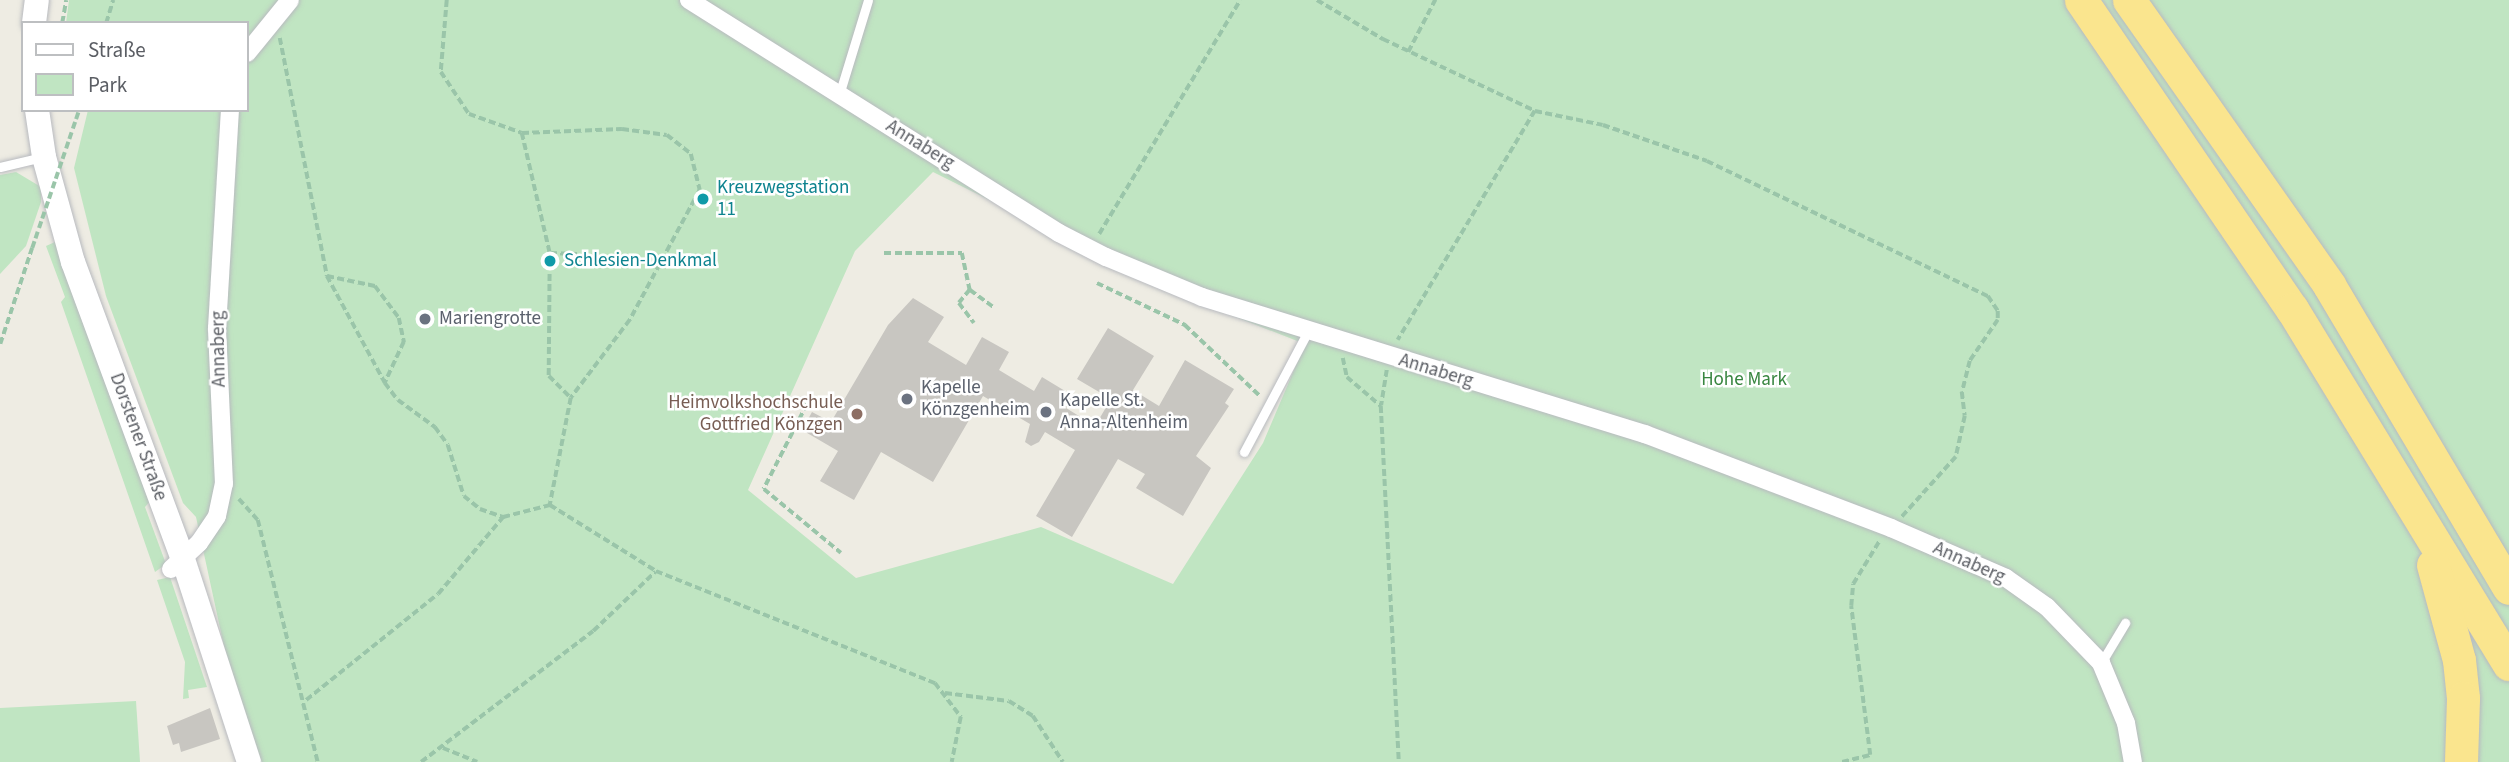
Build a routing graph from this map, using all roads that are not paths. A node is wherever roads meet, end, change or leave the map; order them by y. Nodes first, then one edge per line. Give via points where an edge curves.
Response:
1 (37, 0) edge
2 (290, 0) edge
3 (689, 0) edge
4 (868, 0) edge
5 (2081, 0) edge
6 (2129, 0) edge
7 (34, 21) edge
8 (248, 52) edge
9 (839, 95) junction
10 (37, 112) edge
11 (230, 112) edge
12 (44, 157) junction
13 (0, 167) edge
14 (1308, 331) junction
15 (2350, 404) junction
16 (1244, 452) dead end
17 (176, 563) junction
18 (2509, 588) edge
19 (2125, 623) dead end
20 (2101, 663) junction
21 (2509, 664) edge
22 (249, 762) edge
23 (2133, 762) edge
24 (2461, 762) edge

1 - 7 main road
2 - 8 street
3 - 9 street, Annaberg
4 - 9 lane
5 - 15 highway via 2285,297
6 - 18 highway via 2329,285
9 - 14 street, Annaberg via 1059,233 1106,257 1202,297
10 - 12 main road, Dorstener Straße
11 - 17 street, Annaberg via 217,328 224,484 217,516 199,543
12 - 13 lane
12 - 17 main road, Dorstener Straße via 73,262
14 - 16 lane
14 - 20 street, Annaberg via 1644,434 1891,528 2028,592 2077,634
15 - 21 highway
15 - 24 highway via 2431,560 2452,621 2463,698
17 - 22 main road, Dorstener Straße
19 - 20 lane
20 - 23 street, Annaberg via 2126,723

